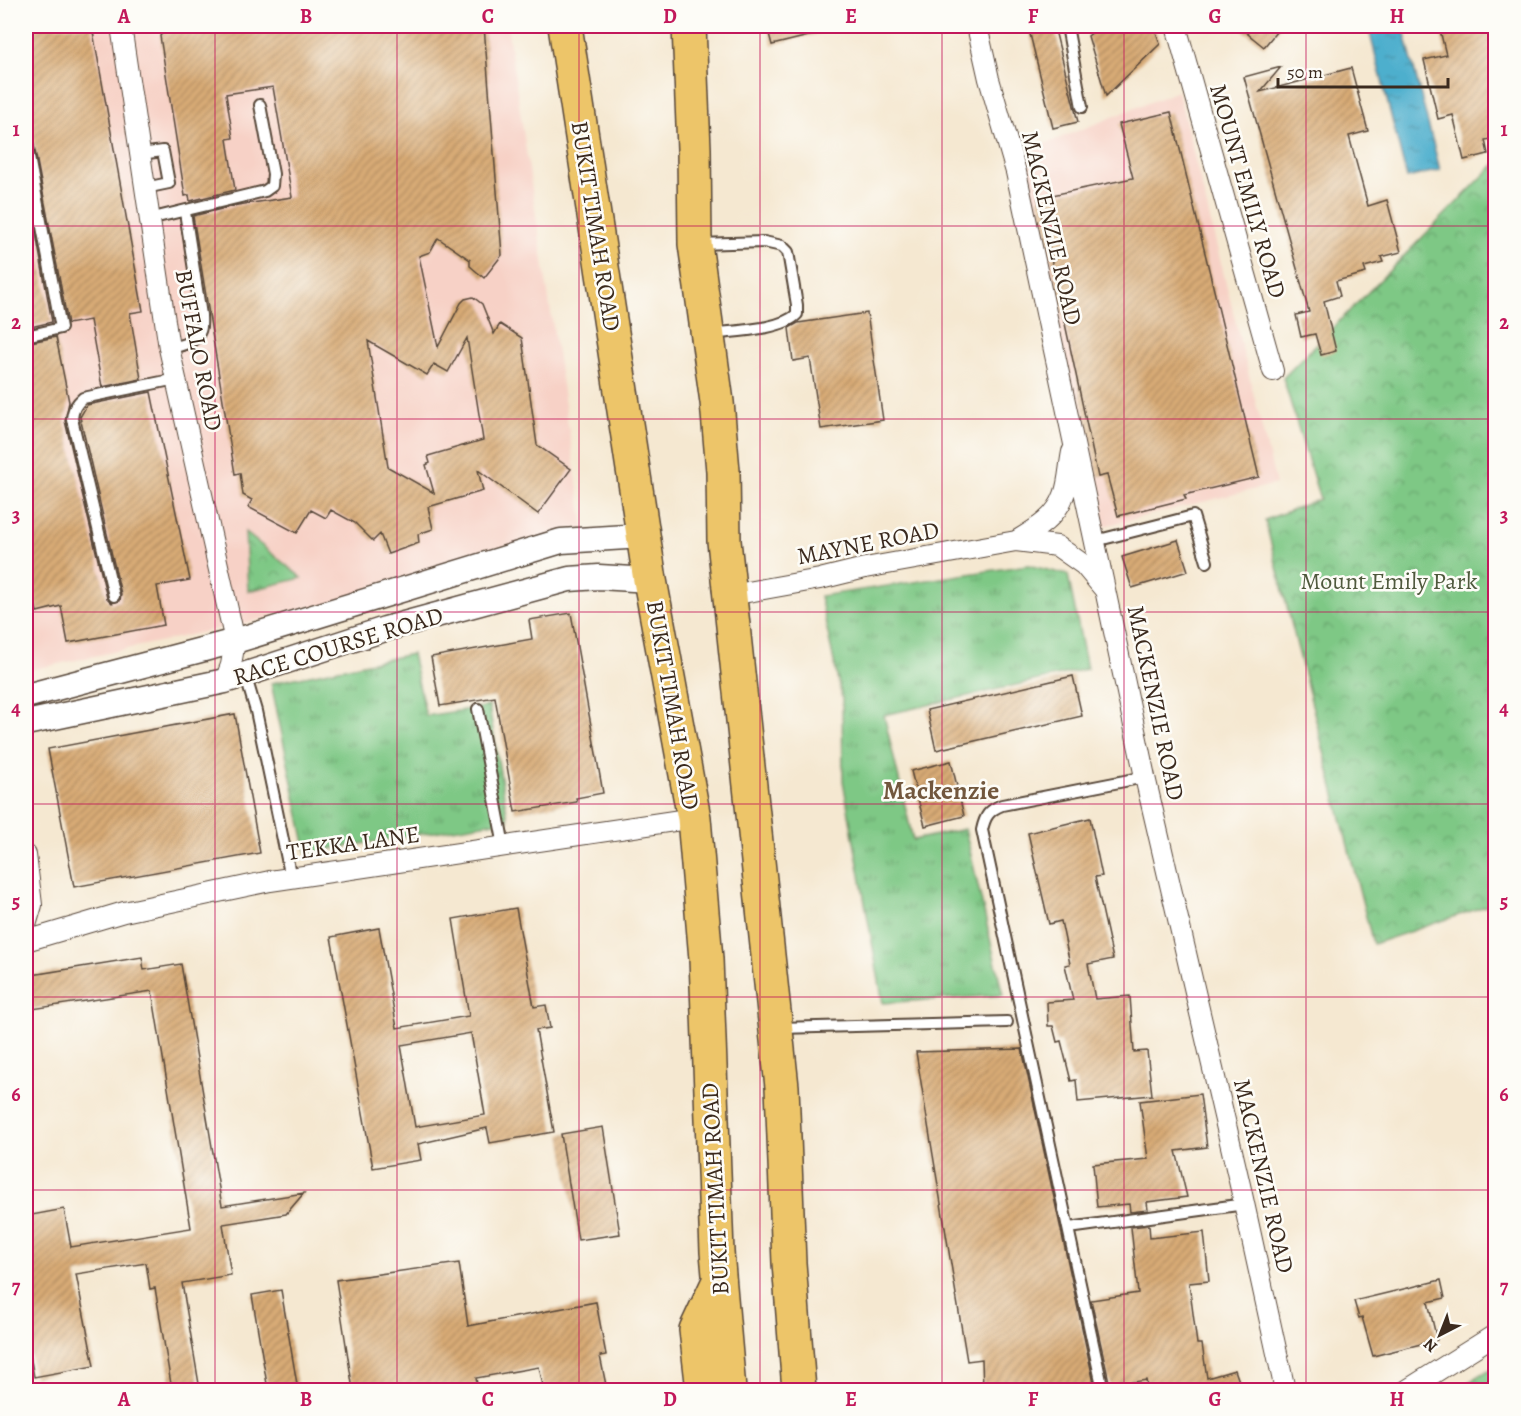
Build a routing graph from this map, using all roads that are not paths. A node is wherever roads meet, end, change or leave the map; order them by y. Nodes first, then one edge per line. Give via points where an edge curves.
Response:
1 (121, 26) edge
2 (565, 26) edge
3 (689, 26) edge
4 (977, 26) edge
5 (1176, 26) edge
6 (1070, 27) edge
7 (261, 105) dead end
8 (1083, 107) dead end
9 (26, 141) edge
10 (184, 212) junction
11 (149, 219) junction
12 (695, 244) junction
13 (708, 335) junction
14 (26, 336) edge
15 (170, 348) junction
16 (1273, 371) dead end
17 (176, 379) junction
18 (1074, 446) junction
19 (643, 536) junction
20 (1016, 541) junction
21 (1095, 541) junction
22 (1207, 562) dead end
23 (433, 580) junction
24 (650, 580) junction
25 (1104, 589) junction
26 (731, 595) junction
27 (114, 596) dead end
28 (442, 613) junction
29 (235, 641) junction
30 (235, 677) junction
31 (26, 696) edge
32 (478, 709) dead end
33 (30, 718) edge
34 (1145, 777) junction
35 (693, 818) junction
36 (504, 846) junction
37 (26, 855) edge
38 (291, 878) junction
39 (26, 925) edge
40 (26, 941) edge
41 (1007, 1022) dead end
42 (776, 1028) junction
43 (1245, 1204) junction
44 (1069, 1228) junction
45 (720, 1281) junction
46 (1496, 1334) edge
47 (703, 1390) edge
48 (729, 1390) edge
49 (799, 1390) edge
50 (1103, 1390) edge
51 (1285, 1390) edge
52 (1407, 1390) edge

1 - 11 street, BUFFALO ROAD
2 - 19 highway, BUKIT TIMAH ROAD
3 - 12 highway
4 - 18 street, MACKENZIE ROAD via 1016,172
5 - 16 street, MOUNT EMILY ROAD
6 - 8 lane
7 - 10 lane via 272,186 265,192
9 - 14 lane via 61,328
10 - 11 lane
10 - 15 lane via 201,331 183,346
11 - 15 street, BUFFALO ROAD
12 - 13 highway
12 - 13 lane via 764,242 782,246 788,252 797,305 797,314 787,321
13 - 26 highway
15 - 17 street, BUFFALO ROAD
17 - 27 lane via 83,398 72,412
17 - 29 street, BUFFALO ROAD
18 - 20 street, MAYNE ROAD via 1064,495 1053,516
18 - 21 street, MACKENZIE ROAD
19 - 23 street, RACE COURSE ROAD via 561,541
19 - 24 highway, BUKIT TIMAH ROAD
20 - 25 street, MAYNE ROAD via 1057,546 1084,565
20 - 26 street, MAYNE ROAD
21 - 22 lane via 1193,516
21 - 25 street, MACKENZIE ROAD
23 - 28 street
23 - 29 street, RACE COURSE ROAD
24 - 28 street, RACE COURSE ROAD via 599,576 569,579
24 - 35 highway, BUKIT TIMAH ROAD
25 - 34 street, MACKENZIE ROAD
26 - 42 highway
28 - 30 street, RACE COURSE ROAD
29 - 30 street, BUFFALO ROAD via 231,665
29 - 31 street, RACE COURSE ROAD
30 - 33 street, RACE COURSE ROAD
30 - 38 lane via 256,711
32 - 36 lane
34 - 43 street, MACKENZIE ROAD
34 - 44 lane via 1002,805 984,818 982,830
35 - 36 street, TEKKA LANE
35 - 45 highway, BUKIT TIMAH ROAD via 706,959
36 - 38 street, TEKKA LANE
37 - 39 street via 32,904
38 - 40 street, TEKKA LANE via 124,912
41 - 42 lane
42 - 49 highway
43 - 44 lane
43 - 51 street, MACKENZIE ROAD
44 - 50 lane
45 - 47 highway via 696,1330
45 - 48 highway, BUKIT TIMAH ROAD
46 - 52 street

